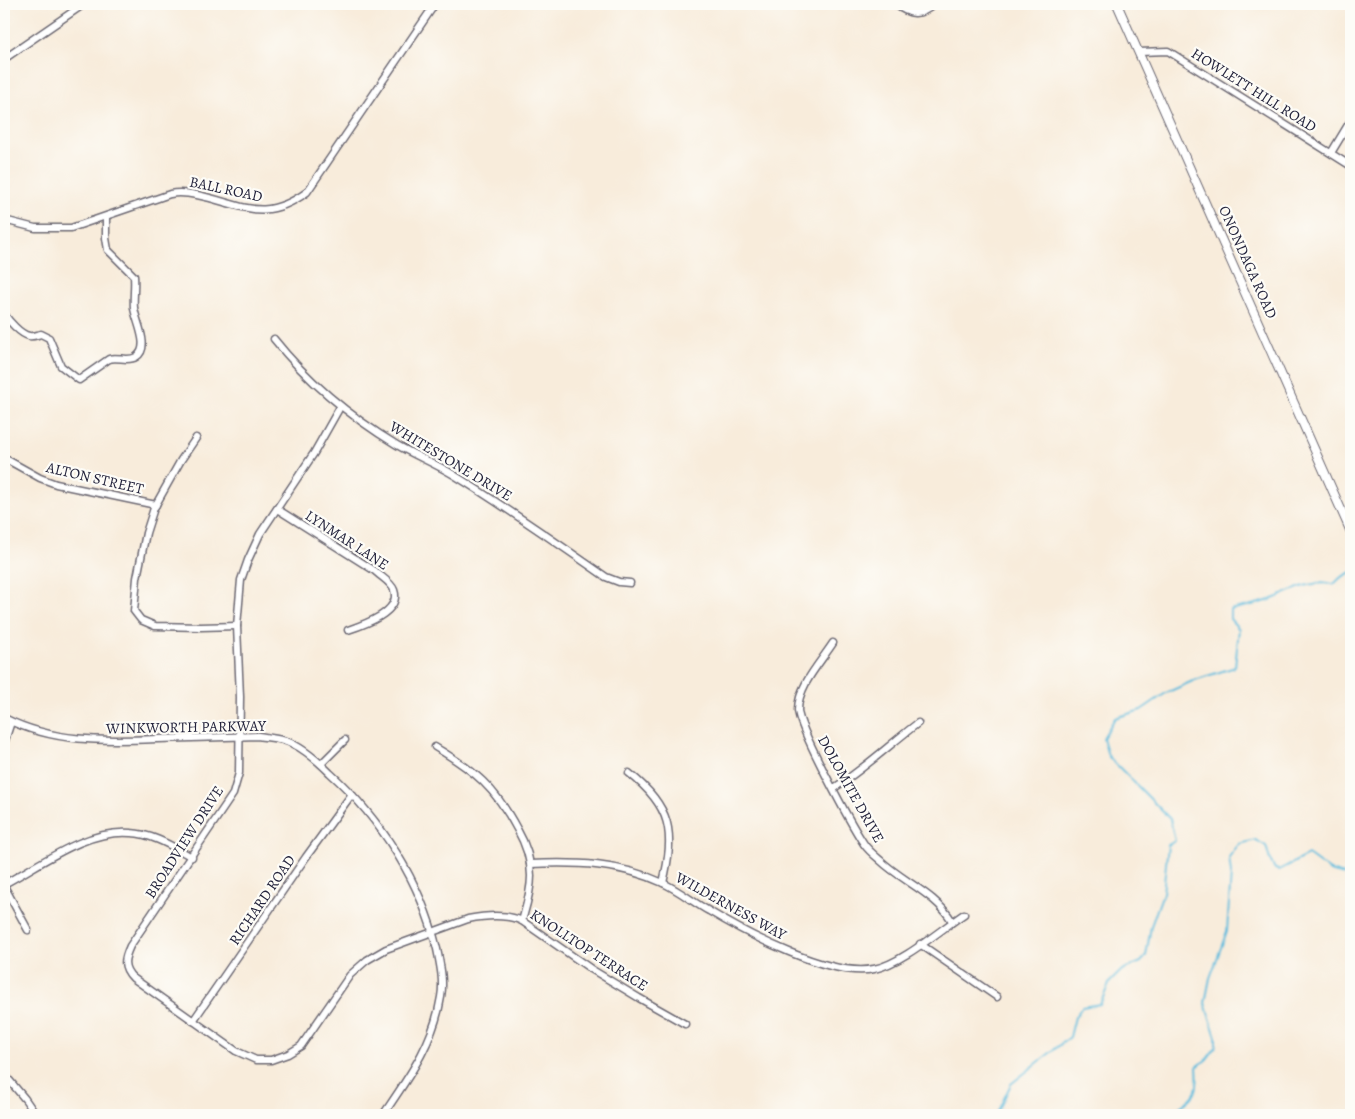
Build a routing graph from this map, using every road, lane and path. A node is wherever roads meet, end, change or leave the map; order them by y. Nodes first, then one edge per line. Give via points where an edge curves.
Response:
1 (84, 4) edge
2 (435, 4) edge
3 (895, 4) edge
4 (934, 4) edge
5 (1118, 4) edge
6 (1139, 52) junction
7 (4, 58) edge
8 (1351, 120) edge
9 (1331, 153) junction
10 (1351, 166) edge
11 (106, 217) junction
12 (4, 220) edge
13 (4, 314) edge
14 (274, 339) dead end
15 (340, 407) junction
16 (196, 438) dead end
17 (4, 458) edge
18 (156, 505) junction
19 (277, 509) junction
20 (1351, 532) edge
21 (630, 583) dead end
22 (237, 626) junction
23 (348, 630) dead end
24 (833, 643) dead end
25 (4, 718) edge
26 (11, 722) junction
27 (918, 723) dead end
28 (240, 736) junction
29 (345, 740) dead end
30 (4, 743) edge
31 (435, 747) dead end
32 (321, 764) junction
33 (629, 773) dead end
34 (834, 788) junction
35 (352, 794) junction
36 (192, 857) junction
37 (530, 864) junction
38 (663, 883) junction
39 (4, 885) edge
40 (964, 914) dead end
41 (522, 921) junction
42 (952, 921) junction
43 (28, 930) dead end
44 (433, 933) junction
45 (920, 944) junction
46 (133, 978) joint
47 (997, 997) dead end
48 (193, 1021) junction
49 (685, 1024) dead end
50 (4, 1074) edge
51 (36, 1115) edge
52 (383, 1115) edge

1 - 7 street
2 - 11 street, BALL ROAD via 307,192 300,197 279,208 252,210 181,192
3 - 4 street via 902,10 917,13 925,12
5 - 6 main road, ONONDAGA ROAD
6 - 9 street, HOWLETT HILL ROAD via 1168,51
6 - 20 main road, ONONDAGA ROAD
8 - 9 street
9 - 10 street, HOWLETT HILL ROAD
11 - 12 street, BALL ROAD via 71,228 35,228
11 - 13 street via 108,250 134,276 134,308 142,343 137,357 131,360 114,357 79,380 61,366 49,338 41,334 26,335
14 - 15 street, WHITESTONE DRIVE
15 - 19 street, BROADVIEW DRIVE
15 - 21 street, WHITESTONE DRIVE via 518,515 606,577
16 - 18 street
17 - 18 street, ALTON STREET via 56,484
18 - 22 street via 146,533 137,578 136,616 155,626
19 - 22 street, BROADVIEW DRIVE via 260,534 241,580
19 - 23 street, LYNMAR LANE via 375,572 394,590 396,597 389,610
22 - 28 street, BROADVIEW DRIVE
24 - 34 street, DOLOMITE DRIVE via 804,687 798,711 808,739
25 - 26 street, WINKWORTH PARKWAY
26 - 28 street, WINKWORTH PARKWAY via 55,736 100,742
26 - 30 street
27 - 34 street via 872,762
28 - 32 street, WINKWORTH PARKWAY via 291,743
28 - 36 street, BROADVIEW DRIVE via 239,772 233,794
29 - 32 street
31 - 37 street via 475,772 499,798 522,838
32 - 35 street, WINKWORTH PARKWAY
33 - 38 street via 652,793 667,820 670,848
34 - 42 street, DOLOMITE DRIVE via 872,853 942,907
35 - 44 street, WINKWORTH PARKWAY via 391,844 423,904
35 - 48 street, RICHARD ROAD
36 - 39 street via 146,836 112,833 83,841
36 - 46 street, BROADVIEW DRIVE via 130,946 124,961
37 - 38 street, WILDERNESS WAY via 567,862 603,865
37 - 41 street via 532,878
38 - 45 street, WILDERNESS WAY via 730,924 773,945 845,970 859,972 884,966
39 - 43 street
40 - 42 street, WILDERNESS WAY
41 - 44 street, KNOLLTOP TERRACE via 481,917 458,922
41 - 49 street, KNOLLTOP TERRACE via 591,969
42 - 45 street, WILDERNESS WAY
44 - 48 street, KNOLLTOP TERRACE via 386,949 367,960 350,976 301,1046 279,1058 263,1061 246,1057
44 - 52 street, WINKWORTH PARKWAY via 442,987 436,1022 418,1061
45 - 47 street
46 - 48 street, KNOLLTOP TERRACE
50 - 51 street

